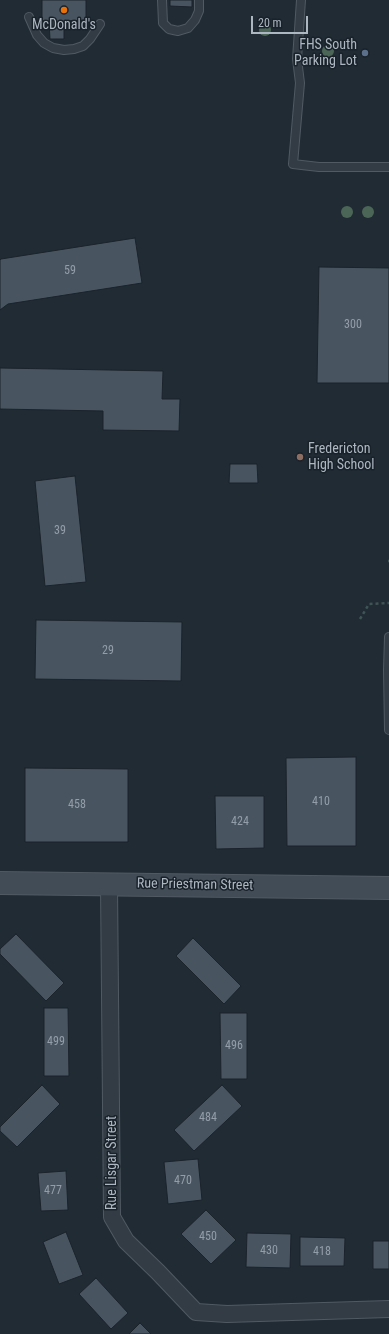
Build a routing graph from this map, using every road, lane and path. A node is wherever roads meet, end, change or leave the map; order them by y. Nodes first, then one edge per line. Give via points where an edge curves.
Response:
1 (162, 0) edge
2 (200, 0) edge
3 (301, 0) edge
4 (29, 17) dead end
5 (100, 24) dead end
6 (389, 167) edge
7 (389, 603) edge
8 (360, 619) dead end
9 (389, 637) edge
10 (389, 661) edge
11 (389, 730) edge
12 (0, 883) edge
13 (110, 884) junction
14 (389, 888) edge
15 (389, 1309) edge

1 - 2 lane via 163,23 169,29 178,31 188,28 195,20
3 - 6 lane via 297,59 300,83 293,164 318,167
4 - 5 lane via 37,35 44,43 64,50 83,46
7 - 8 path via 368,604
9 - 10 lane
10 - 11 lane
12 - 13 street, Rue Priestman Street
13 - 14 street, Rue Priestman Street
13 - 15 street, Rue Lisgar Street via 112,1217 126,1241 196,1312 227,1314

